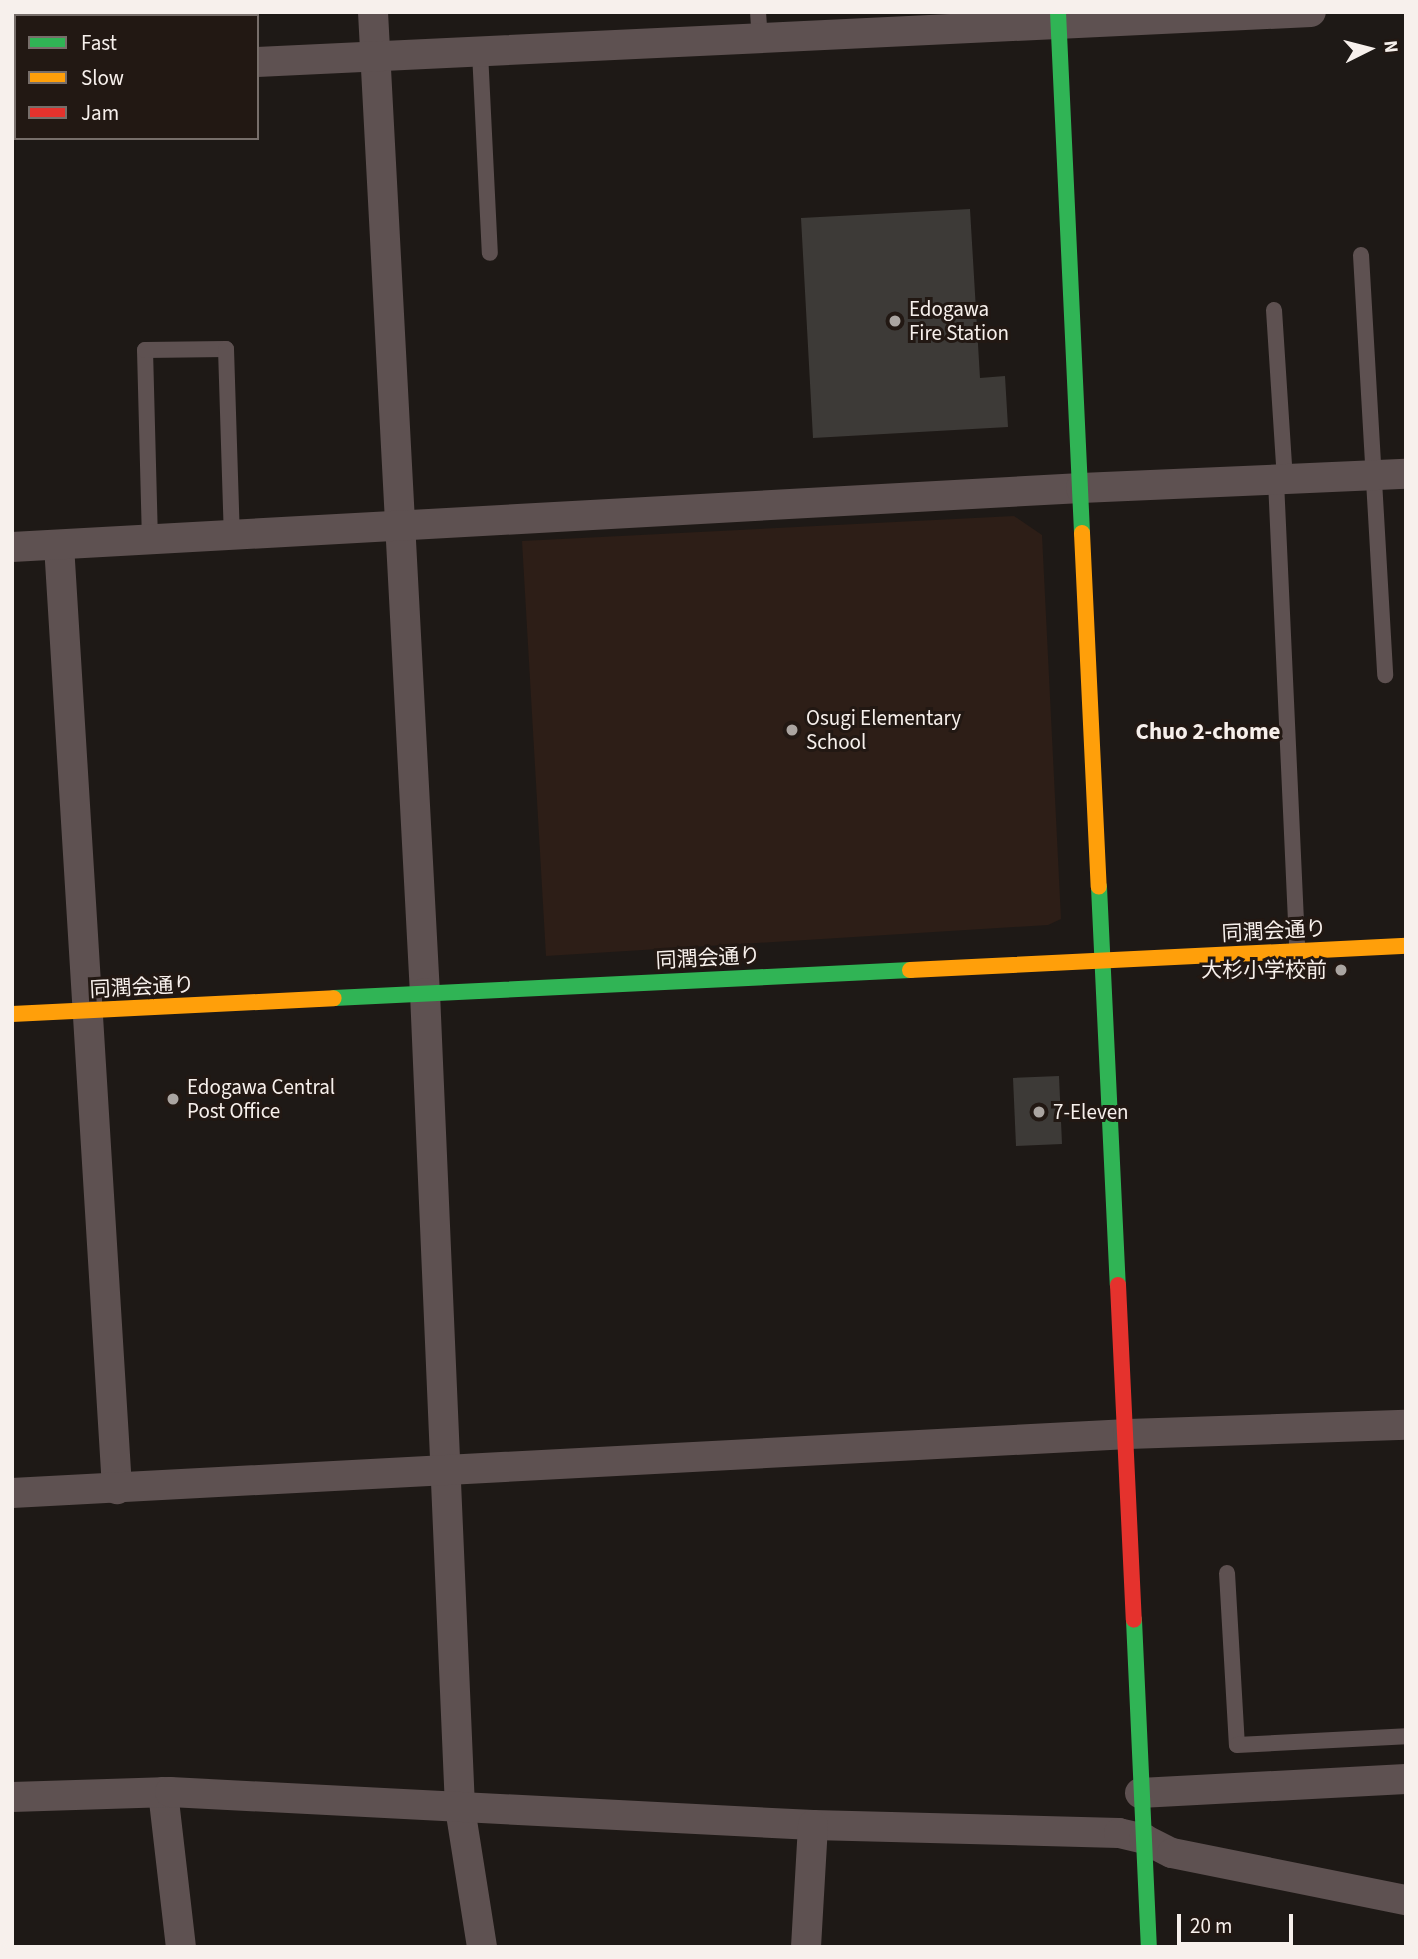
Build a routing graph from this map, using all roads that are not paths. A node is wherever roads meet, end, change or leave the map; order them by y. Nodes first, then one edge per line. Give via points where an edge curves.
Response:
1 (373, 12) edge
2 (1311, 12) edge
3 (1232, 14) edge
4 (1058, 17) edge
5 (759, 25) edge
6 (481, 52) junction
7 (375, 57) junction
8 (259, 62) edge
9 (490, 253) dead end
10 (1361, 255) dead end
11 (1274, 310) dead end
12 (1406, 474) edge
13 (1374, 476) junction
14 (1281, 480) junction
15 (1081, 488) junction
16 (399, 529) junction
17 (232, 537) junction
18 (150, 541) junction
19 (59, 545) junction
20 (12, 547) edge
21 (1385, 675) dead end
22 (1406, 946) edge
23 (1297, 951) junction
24 (1105, 960) junction
25 (425, 993) junction
26 (88, 1010) junction
27 (12, 1014) edge
28 (1406, 1425) edge
29 (1128, 1434) junction
30 (447, 1473) junction
31 (117, 1489) junction
32 (12, 1493) edge
33 (1227, 1573) dead end
34 (1406, 1736) edge
35 (1406, 1779) edge
36 (163, 1792) junction
37 (1140, 1793) junction
38 (12, 1797) edge
39 (460, 1808) junction
40 (813, 1825) junction
41 (1144, 1839) junction
42 (1406, 1900) edge
43 (181, 1947) edge
44 (482, 1947) edge
45 (806, 1947) edge
46 (1149, 1947) edge

1 - 7 street
2 - 3 street
3 - 4 street
4 - 5 street
4 - 15 street
5 - 6 street
6 - 7 street
6 - 9 lane
7 - 8 street
7 - 16 street
10 - 13 lane
11 - 14 lane
12 - 13 street
13 - 14 street
13 - 21 lane
14 - 15 street
14 - 23 lane
15 - 16 street
15 - 24 street
16 - 17 street
16 - 25 street
17 - 18 street
17 - 18 lane via 226,349 145,350
18 - 19 street
19 - 20 street
19 - 26 street
22 - 23 street, 同潤会通り
23 - 24 street, 同潤会通り
24 - 25 street, 同潤会通り
24 - 29 street
25 - 26 street, 同潤会通り
25 - 30 street
26 - 27 street, 同潤会通り
26 - 31 street
28 - 29 street
29 - 30 street
29 - 37 street
30 - 31 street
30 - 39 street
31 - 32 street
33 - 34 lane via 1237,1745
35 - 37 street
36 - 38 street
36 - 39 street
36 - 43 street
37 - 41 street
39 - 40 street
39 - 44 street
40 - 41 street via 1119,1833
40 - 45 street
41 - 42 street via 1172,1853
41 - 46 street

